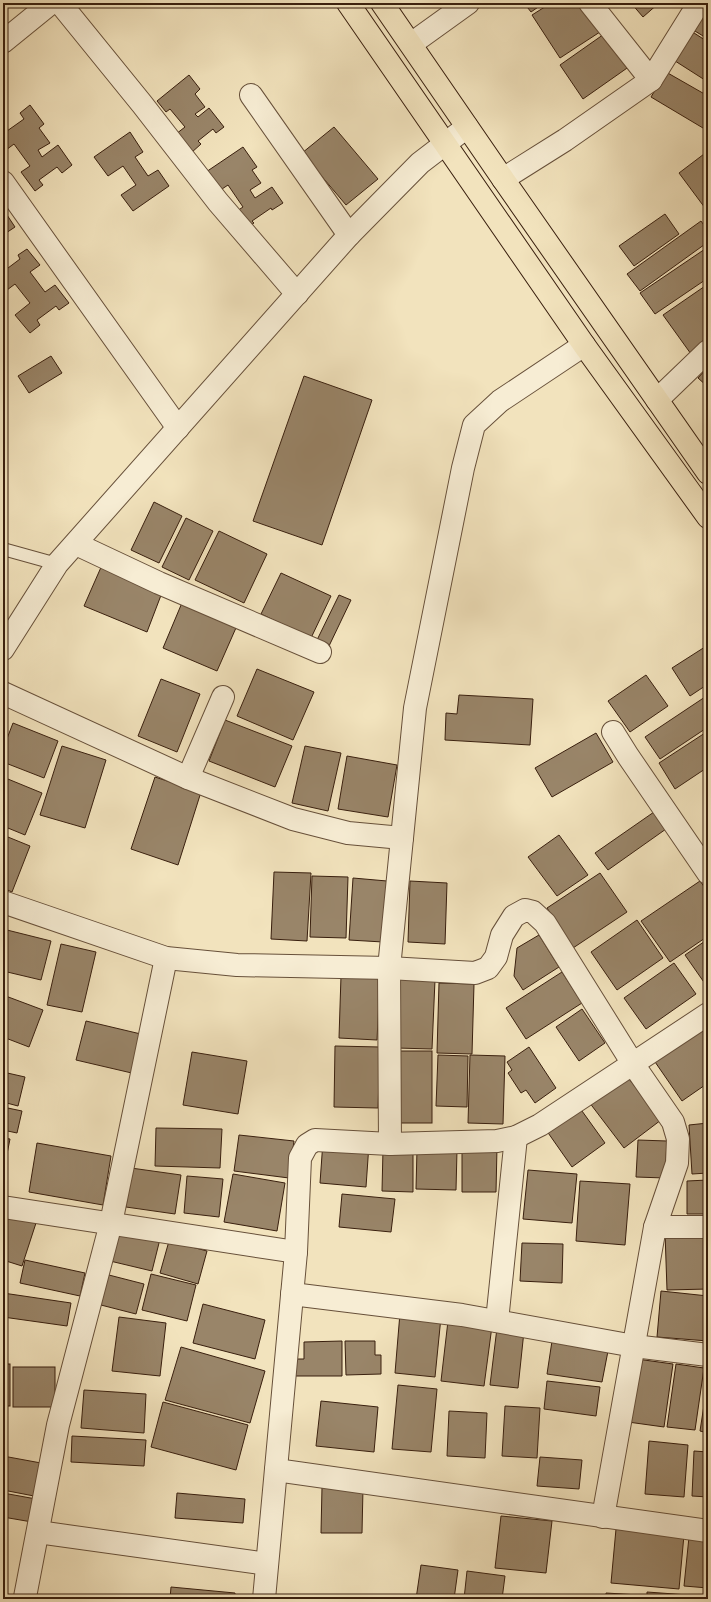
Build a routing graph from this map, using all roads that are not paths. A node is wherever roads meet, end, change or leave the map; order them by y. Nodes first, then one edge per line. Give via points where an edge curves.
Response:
1 (51, 3) edge
2 (60, 3) edge
3 (348, 3) edge
4 (382, 3) edge
5 (468, 3) edge
6 (590, 3) edge
7 (699, 3) edge
8 (3, 42) edge
9 (411, 44) junction
10 (651, 80) junction
11 (251, 95) dead end
12 (467, 127) junction
13 (445, 144) junction
14 (503, 179) junction
15 (3, 182) edge
16 (349, 235) junction
17 (296, 294) junction
18 (584, 345) junction
19 (708, 351) edge
20 (657, 400) junction
21 (178, 428) junction
22 (708, 473) edge
23 (708, 517) edge
24 (76, 544) junction
25 (3, 549) edge
26 (57, 564) junction
27 (3, 649) edge
28 (320, 652) dead end
29 (3, 694) edge
30 (223, 697) dead end
31 (613, 732) dead end
32 (188, 778) junction
33 (402, 838) junction
34 (708, 873) edge
35 (3, 902) edge
36 (166, 958) junction
37 (389, 968) junction
38 (708, 1014) edge
39 (633, 1064) junction
40 (516, 1137) junction
41 (390, 1144) junction
42 (3, 1206) edge
43 (111, 1223) junction
44 (655, 1227) junction
45 (708, 1227) edge
46 (296, 1252) junction
47 (292, 1294) junction
48 (497, 1321) junction
49 (634, 1346) junction
50 (708, 1355) edge
51 (276, 1470) junction
52 (603, 1517) junction
53 (708, 1531) edge
54 (38, 1532) junction
55 (267, 1564) junction
56 (25, 1597) dead end
57 (264, 1599) edge

1 - 8 street
2 - 17 street via 218,202
3 - 13 highway
4 - 9 highway
5 - 9 street
6 - 10 street
7 - 10 street
9 - 12 highway
10 - 14 street via 565,140
11 - 16 street
12 - 13 street
12 - 14 highway
13 - 16 street via 420,163
13 - 18 highway
14 - 20 highway
15 - 21 street
16 - 17 street
17 - 21 street
18 - 23 highway
18 - 33 street via 500,401 474,425 415,708
19 - 20 street
20 - 22 highway
21 - 24 street
24 - 26 street
24 - 28 street
25 - 26 lane
26 - 27 street
29 - 32 street
30 - 32 street
31 - 34 street
32 - 33 street via 293,819 348,833
33 - 37 street
35 - 36 street
36 - 37 street via 238,965
36 - 43 street
37 - 39 street via 475,973 488,968 496,957 502,935 514,916 525,910 533,912 545,923
37 - 41 street
38 - 39 street
39 - 40 street via 540,1125
39 - 44 street via 673,1122 678,1139 677,1163
40 - 41 street via 497,1141
40 - 48 street
41 - 46 street via 315,1140 307,1145 300,1158
42 - 43 street
43 - 46 street
43 - 54 street via 58,1425
44 - 45 street
44 - 49 street
46 - 47 street
47 - 48 street
47 - 51 street
48 - 49 street
49 - 50 street
49 - 52 street
51 - 52 street
51 - 55 street
52 - 53 street
54 - 55 street
54 - 56 street
55 - 57 street

